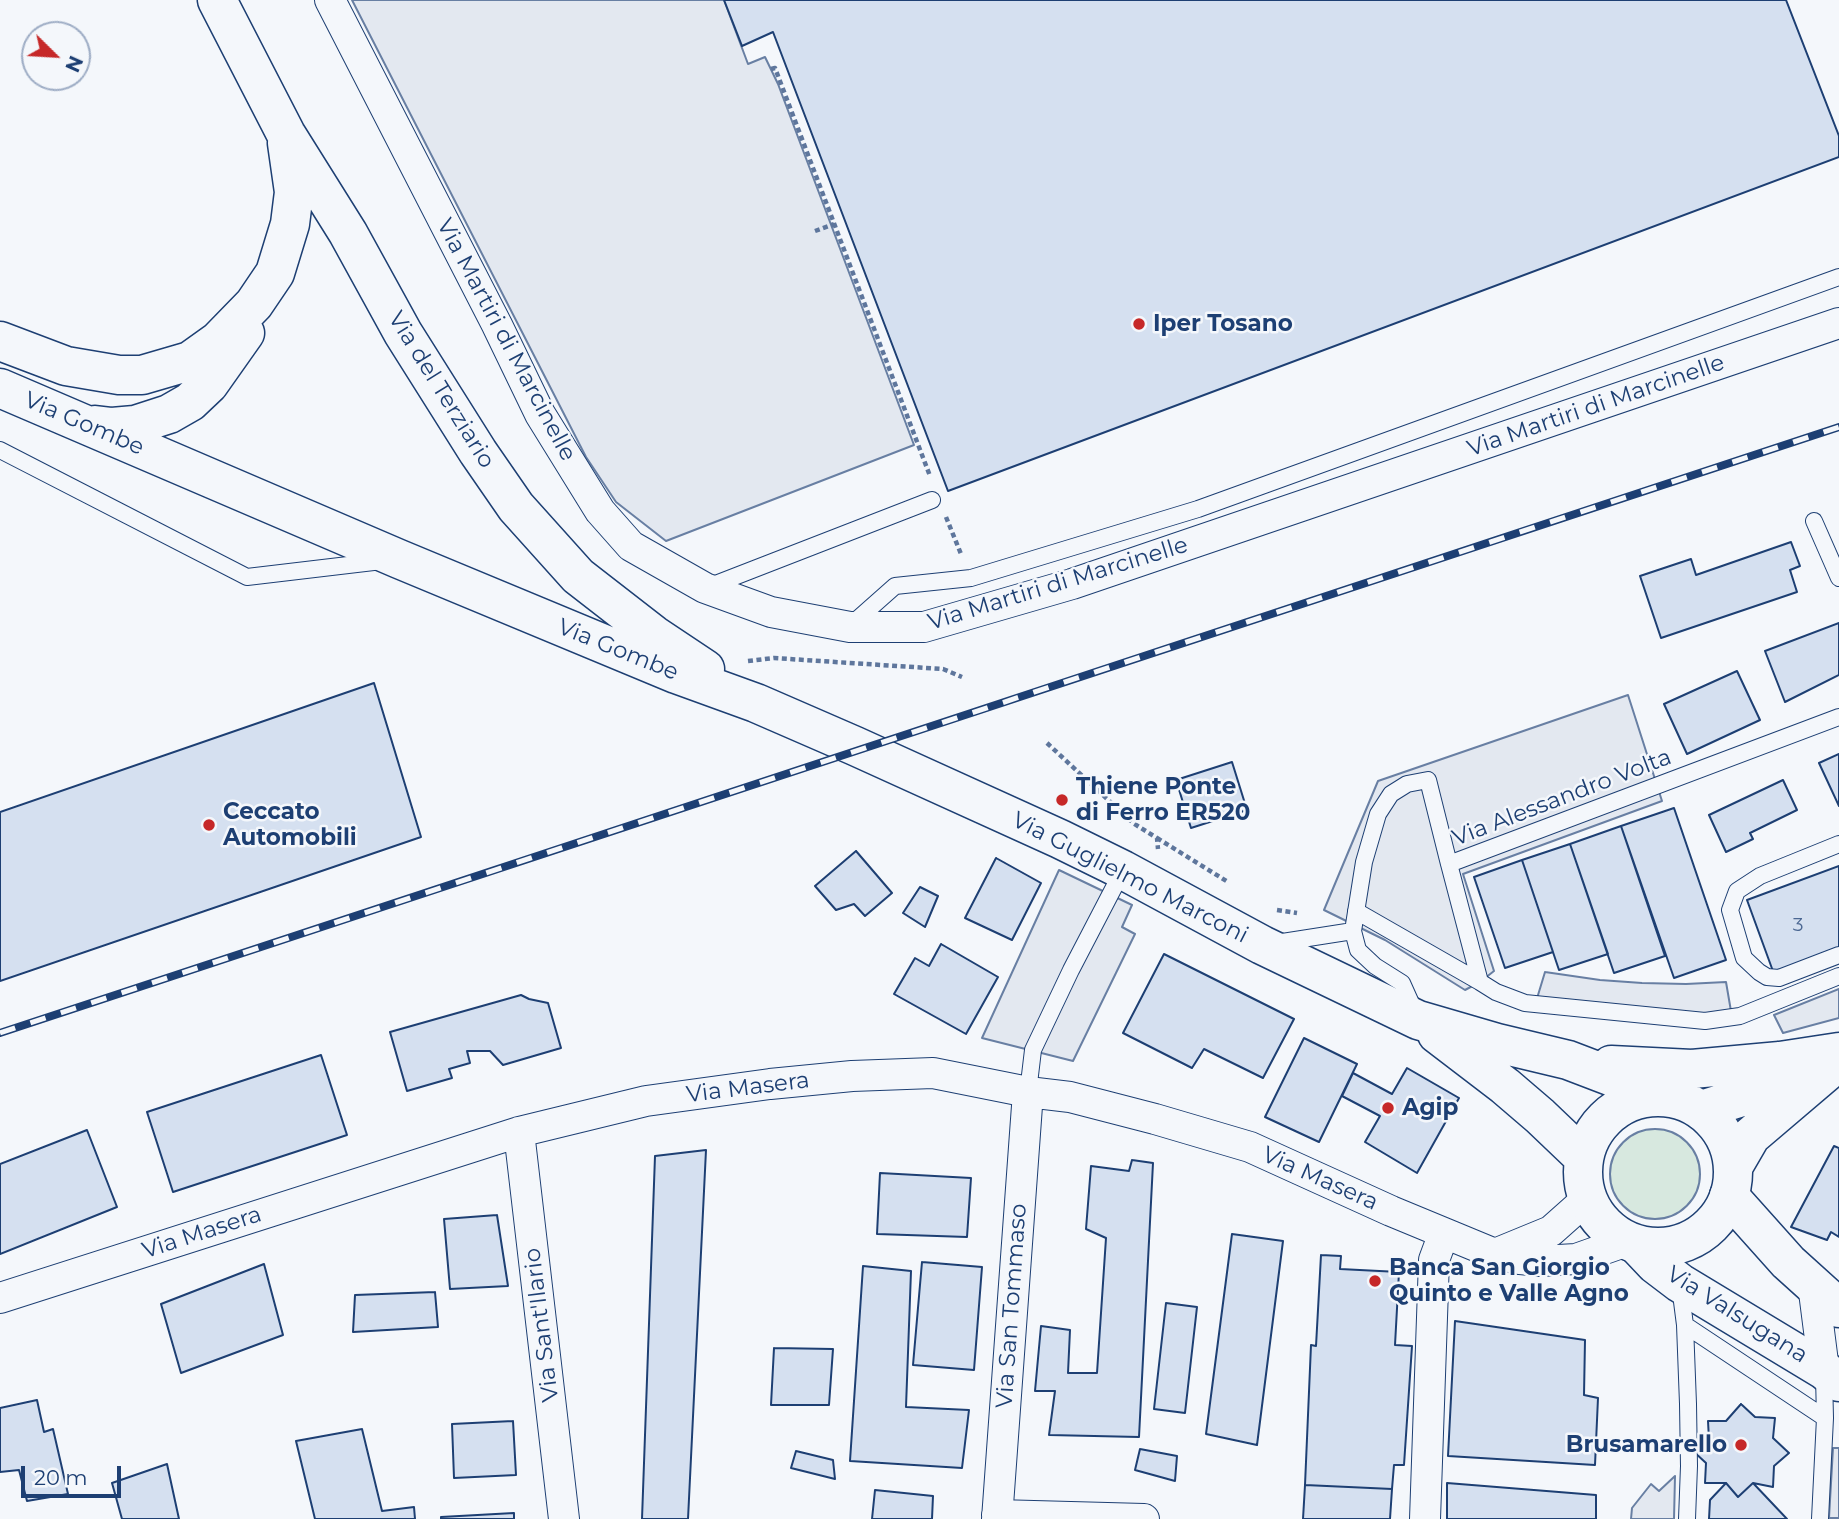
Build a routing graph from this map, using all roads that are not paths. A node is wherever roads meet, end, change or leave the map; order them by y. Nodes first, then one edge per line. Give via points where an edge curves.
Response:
1 (217, 0) edge
2 (330, 0) edge
3 (286, 134) junction
4 (275, 272) junction
5 (1839, 277) edge
6 (1839, 323) edge
7 (0, 341) edge
8 (0, 388) edge
9 (86, 425) junction
10 (0, 450) edge
11 (936, 498) road end
12 (1814, 521) dead end
13 (399, 559) junction
14 (1839, 578) edge
15 (705, 588) junction
16 (850, 627) junction
17 (756, 703) junction
18 (1839, 717) edge
19 (839, 740) joint
20 (1839, 844) edge
21 (1449, 864) junction
22 (1123, 870) junction
23 (1356, 911) junction
24 (1267, 927) junction
25 (1353, 931) junction
26 (1839, 955) edge
27 (1839, 976) edge
28 (1480, 982) junction
29 (1419, 1020) junction
30 (1839, 1056) edge
31 (1567, 1060) junction
32 (1028, 1092) junction
33 (1665, 1097) junction
34 (1701, 1110) junction
35 (519, 1132) junction
36 (1584, 1158) junction
37 (1731, 1182) junction
38 (1587, 1199) junction
39 (1444, 1233) junction
40 (1632, 1243) junction
41 (1495, 1254) junction
42 (1680, 1283) junction
43 (0, 1298) edge
44 (1832, 1302) edge
45 (1685, 1325) junction
46 (1831, 1376) edge
47 (1825, 1418) junction
48 (997, 1517) edge
49 (564, 1519) edge
50 (1144, 1519) edge
51 (1424, 1519) edge
52 (1687, 1519) edge
53 (1820, 1519) edge

1 - 3 main road, Via del Terziario
2 - 15 street, Via Martiri di Marcinelle via 540,414 600,511 631,546
3 - 4 main road via 294,192 290,224
3 - 17 main road, Via del Terziario via 410,344 516,507 578,576 654,635
4 - 7 main road via 254,303 218,341 190,361 142,376 66,366
4 - 9 main road via 255,318 209,384 190,402 135,425
5 - 16 lane via 1198,509 971,578 895,586
6 - 16 street, Via Martiri di Marcinelle via 1072,584 924,627
8 - 9 main road, Via Gombe
9 - 13 main road, Via Gombe
10 - 13 lane, Via Gombe via 247,577
11 - 15 lane
12 - 14 lane
13 - 17 main road, Via Gombe
15 - 16 street, Via Martiri di Marcinelle via 771,612
17 - 19 main road, Via Gombe
18 - 21 lane, Via Alessandro Volta
19 - 22 main road, Via Guglielmo Marconi
20 - 26 lane via 1760,877 1737,891 1730,910 1744,958 1767,977 1779,978
21 - 23 lane via 1428,780 1406,784 1391,794 1378,814
21 - 28 lane, Via Alessandro Volta
22 - 24 main road, Via Guglielmo Marconi via 1161,891
22 - 32 lane via 1033,1050
23 - 25 lane
23 - 28 lane
24 - 25 lane
24 - 29 main road, Via Guglielmo Marconi
25 - 29 lane via 1358,950 1402,983
27 - 28 lane via 1740,1016 1705,1021 1525,1003
29 - 31 main road, Via Guglielmo Marconi
29 - 36 main road, Via Guglielmo Marconi via 1505,1086
30 - 31 main road, Via Guglielmo Marconi via 1692,1069
30 - 34 main road via 1755,1093
30 - 37 main road via 1751,1136
31 - 33 main road, Via Guglielmo Marconi
32 - 35 street, Via Masera via 933,1073 852,1076 646,1101
32 - 39 street, Via Masera via 1070,1097 1250,1147
32 - 48 street, Via San Tommaso
33 - 34 main road, Via Guglielmo Marconi
33 - 36 main road, Via Guglielmo Marconi via 1638,1099 1613,1111 1594,1132
34 - 37 main road via 1726,1141
35 - 43 street, Via Masera
35 - 49 street, Via Sant'Ilario
36 - 38 main road, Via Guglielmo Marconi
37 - 40 main road via 1715,1221 1693,1239 1651,1248
37 - 44 main road via 1788,1262
38 - 40 main road, Via Guglielmo Marconi via 1602,1224
38 - 41 street via 1551,1231
39 - 41 street, Via Masera
39 - 51 street via 1434,1260
40 - 41 street, Via Masera via 1576,1259 1541,1261
40 - 42 main road, Via Valsugana
42 - 45 lane
42 - 46 main road, Via Valsugana
44 - 46 street
45 - 47 lane
45 - 52 lane
46 - 47 lane
47 - 53 lane
48 - 50 street

